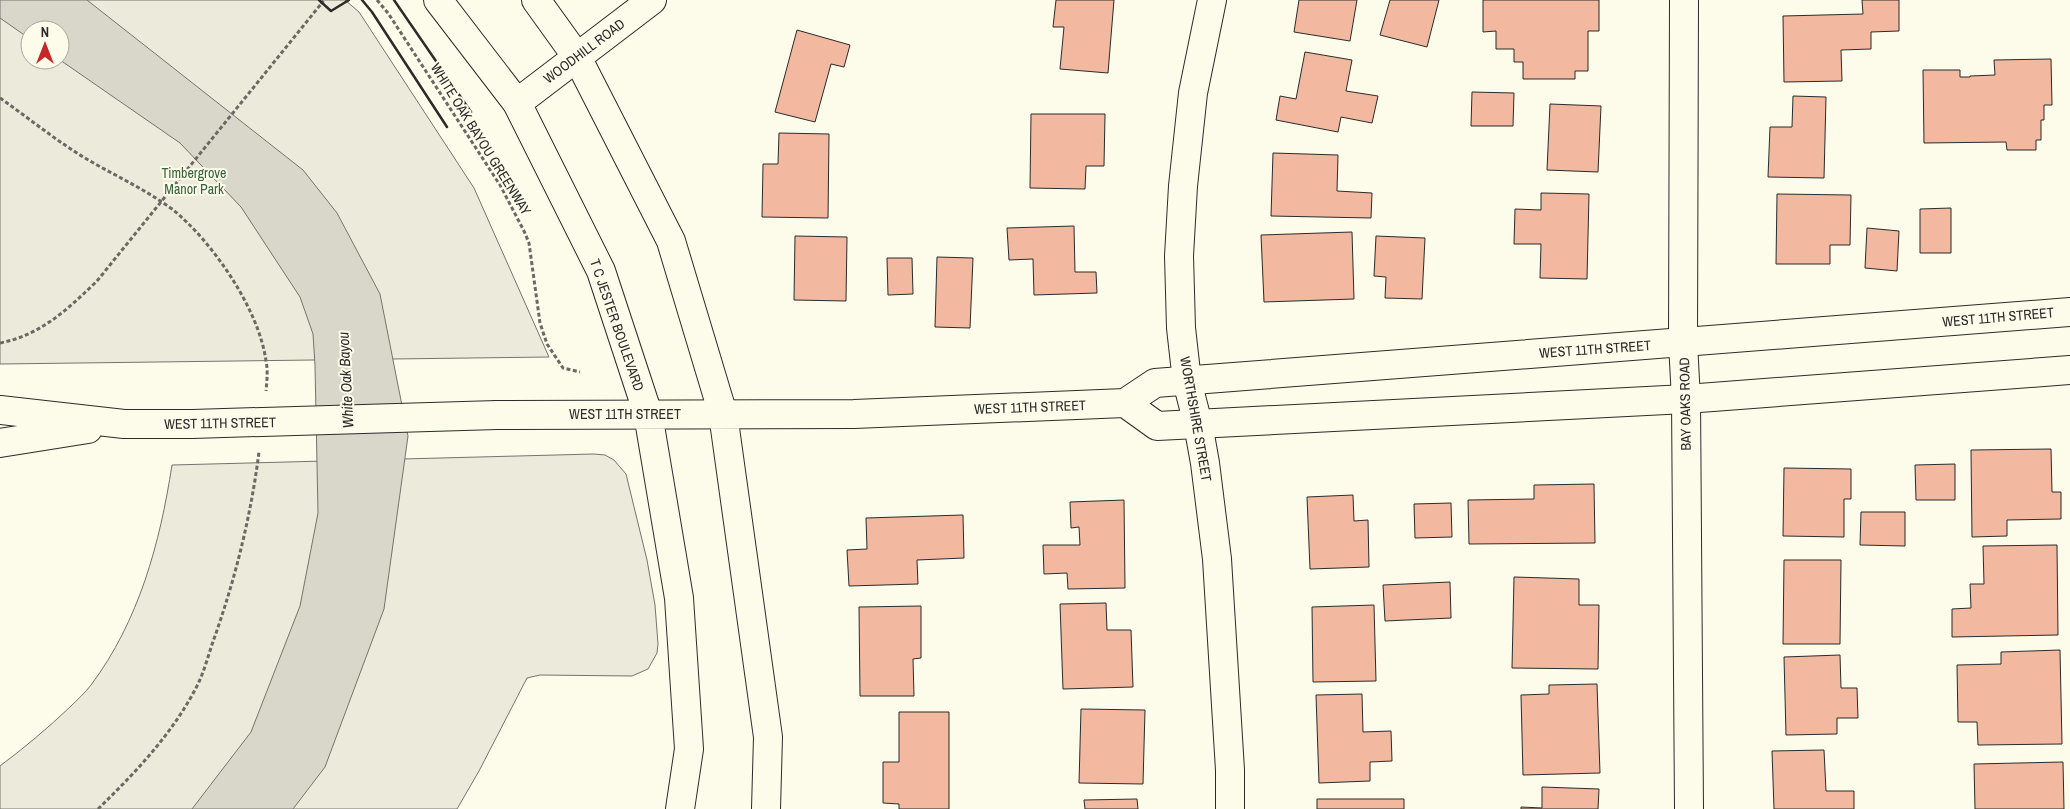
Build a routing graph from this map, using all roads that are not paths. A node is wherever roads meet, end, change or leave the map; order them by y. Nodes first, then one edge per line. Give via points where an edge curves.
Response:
1 (438, 0) edge
2 (536, 0) edge
3 (652, 0) edge
4 (1212, 0) edge
5 (1684, 0) edge
6 (577, 57) junction
7 (517, 103) junction
8 (2070, 312) edge
9 (1683, 342) junction
10 (2070, 370) edge
11 (1187, 381) junction
12 (1686, 399) junction
13 (1126, 403) junction
14 (0, 410) edge
15 (648, 414) junction
16 (723, 414) junction
17 (124, 424) junction
18 (1198, 424) junction
19 (0, 442) edge
20 (680, 809) edge
21 (766, 809) edge
22 (1230, 809) edge
23 (1689, 809) edge

1 - 7 main road, T C JESTER BOULEVARD
2 - 6 main road
3 - 6 main road, WOODHILL ROAD
4 - 11 main road, WORTHSHIRE STREET via 1193,92 1183,186 1181,328
5 - 9 main road, BAY OAKS ROAD
6 - 7 main road, WOODHILL ROAD
6 - 16 main road via 671,241
7 - 15 main road, T C JESTER BOULEVARD via 601,271
8 - 9 main road, WEST 11TH STREET
9 - 11 main road, WEST 11TH STREET
9 - 12 main road, BAY OAKS ROAD
10 - 12 main road
11 - 13 main road, WEST 11TH STREET via 1155,383
11 - 18 main road, WORTHSHIRE STREET
12 - 18 main road
12 - 23 main road, BAY OAKS ROAD
13 - 16 main road, WEST 11TH STREET via 854,414
13 - 18 main road via 1157,426
14 - 17 main road, WEST 11TH STREET
15 - 16 main road, WEST 11TH STREET
15 - 17 main road, WEST 11TH STREET, bridge
15 - 20 main road, T C JESTER BOULEVARD via 679,598 689,749
16 - 21 main road via 768,738
17 - 19 main road, WEST 11TH STREET
18 - 22 main road, WORTHSHIRE STREET via 1217,559

